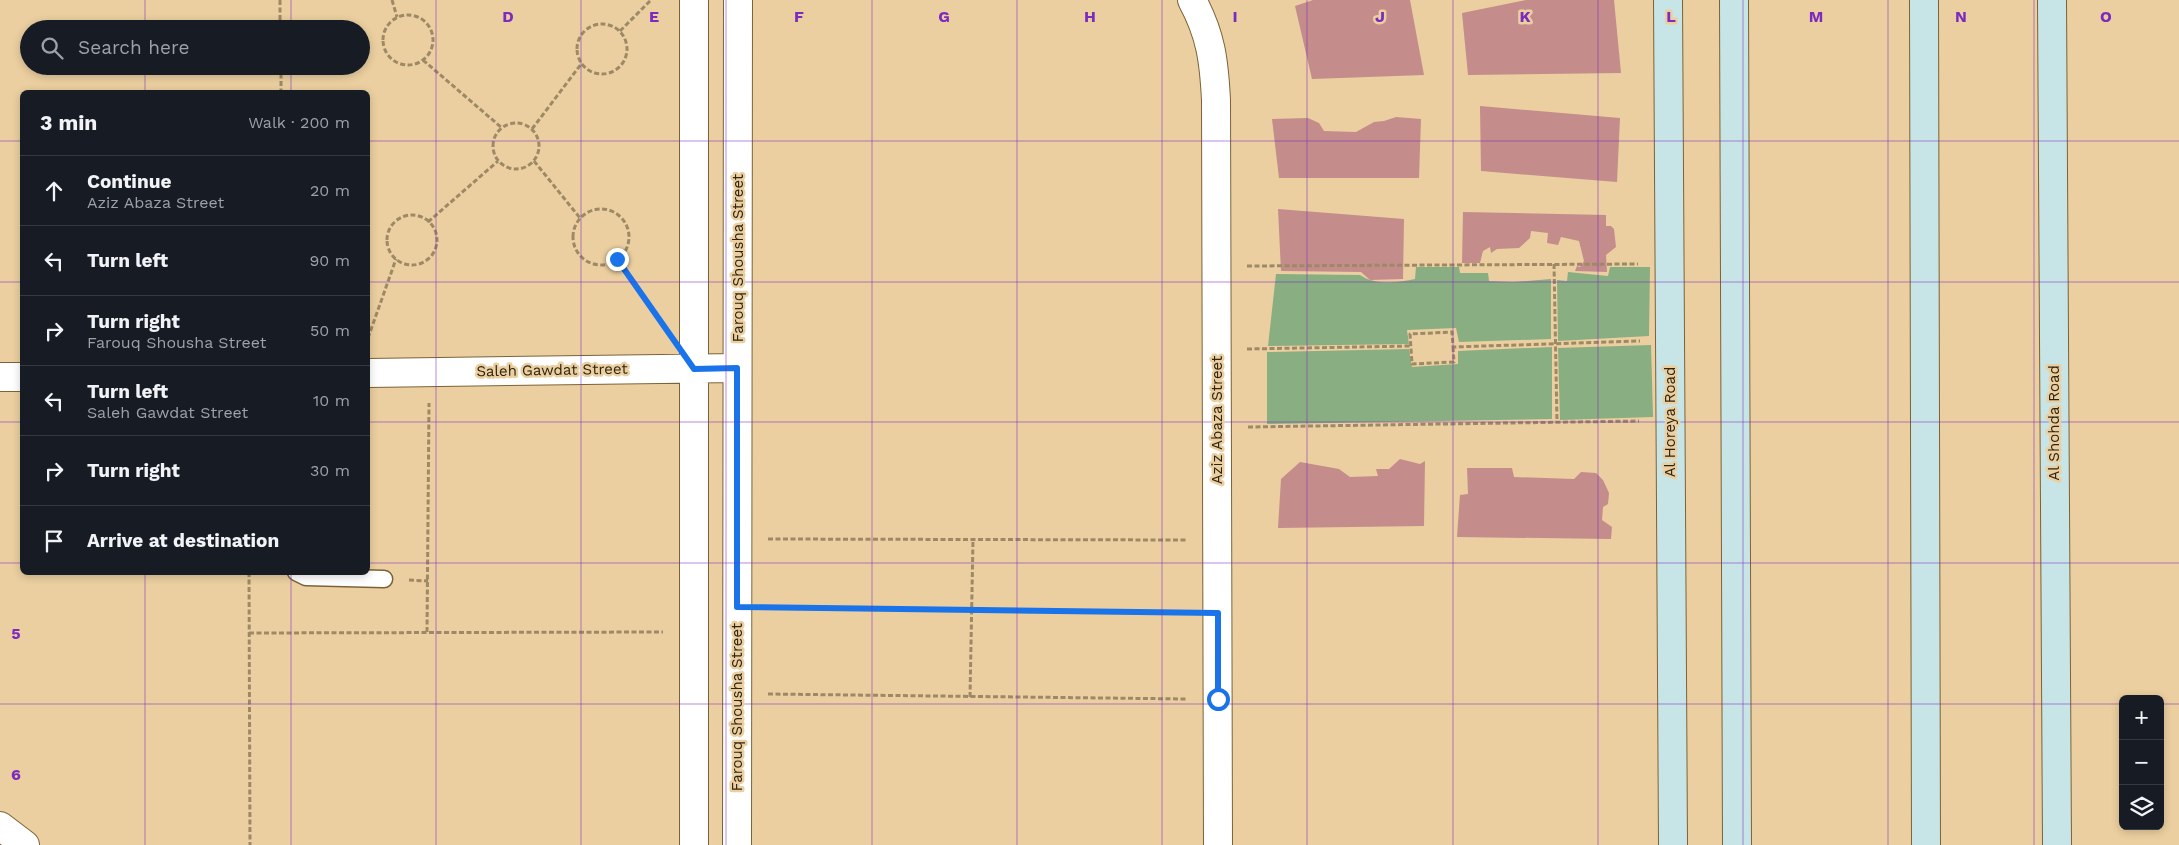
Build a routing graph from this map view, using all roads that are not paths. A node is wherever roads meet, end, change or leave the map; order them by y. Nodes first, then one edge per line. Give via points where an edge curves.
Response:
1 (694, 0) edge
2 (738, 0) edge
3 (1192, 0) edge
4 (1668, 0) edge
5 (1734, 0) edge
6 (1924, 0) edge
7 (2052, 0) edge
8 (737, 368) junction
9 (694, 369) junction
10 (370, 373) edge
11 (0, 377) edge
12 (20, 377) edge
13 (302, 575) edge
14 (384, 579) dead end
15 (0, 826) edge
16 (25, 845) edge
17 (694, 845) edge
18 (737, 845) edge
19 (1218, 845) edge
20 (1673, 845) edge
21 (1737, 845) edge
22 (1926, 845) edge
23 (2057, 845) edge

1 - 9 street
2 - 8 street, Farouq Shousha Street
3 - 19 street, Aziz Abaza Street via 1203,21 1214,60
4 - 20 street, Al Horeya Road
5 - 21 street
6 - 22 street
7 - 23 street, Al Shohda Road
8 - 9 street, Saleh Gawdat Street
8 - 18 street, Farouq Shousha Street
9 - 10 street, Saleh Gawdat Street
9 - 17 street
11 - 12 street
13 - 14 lane
15 - 16 street

